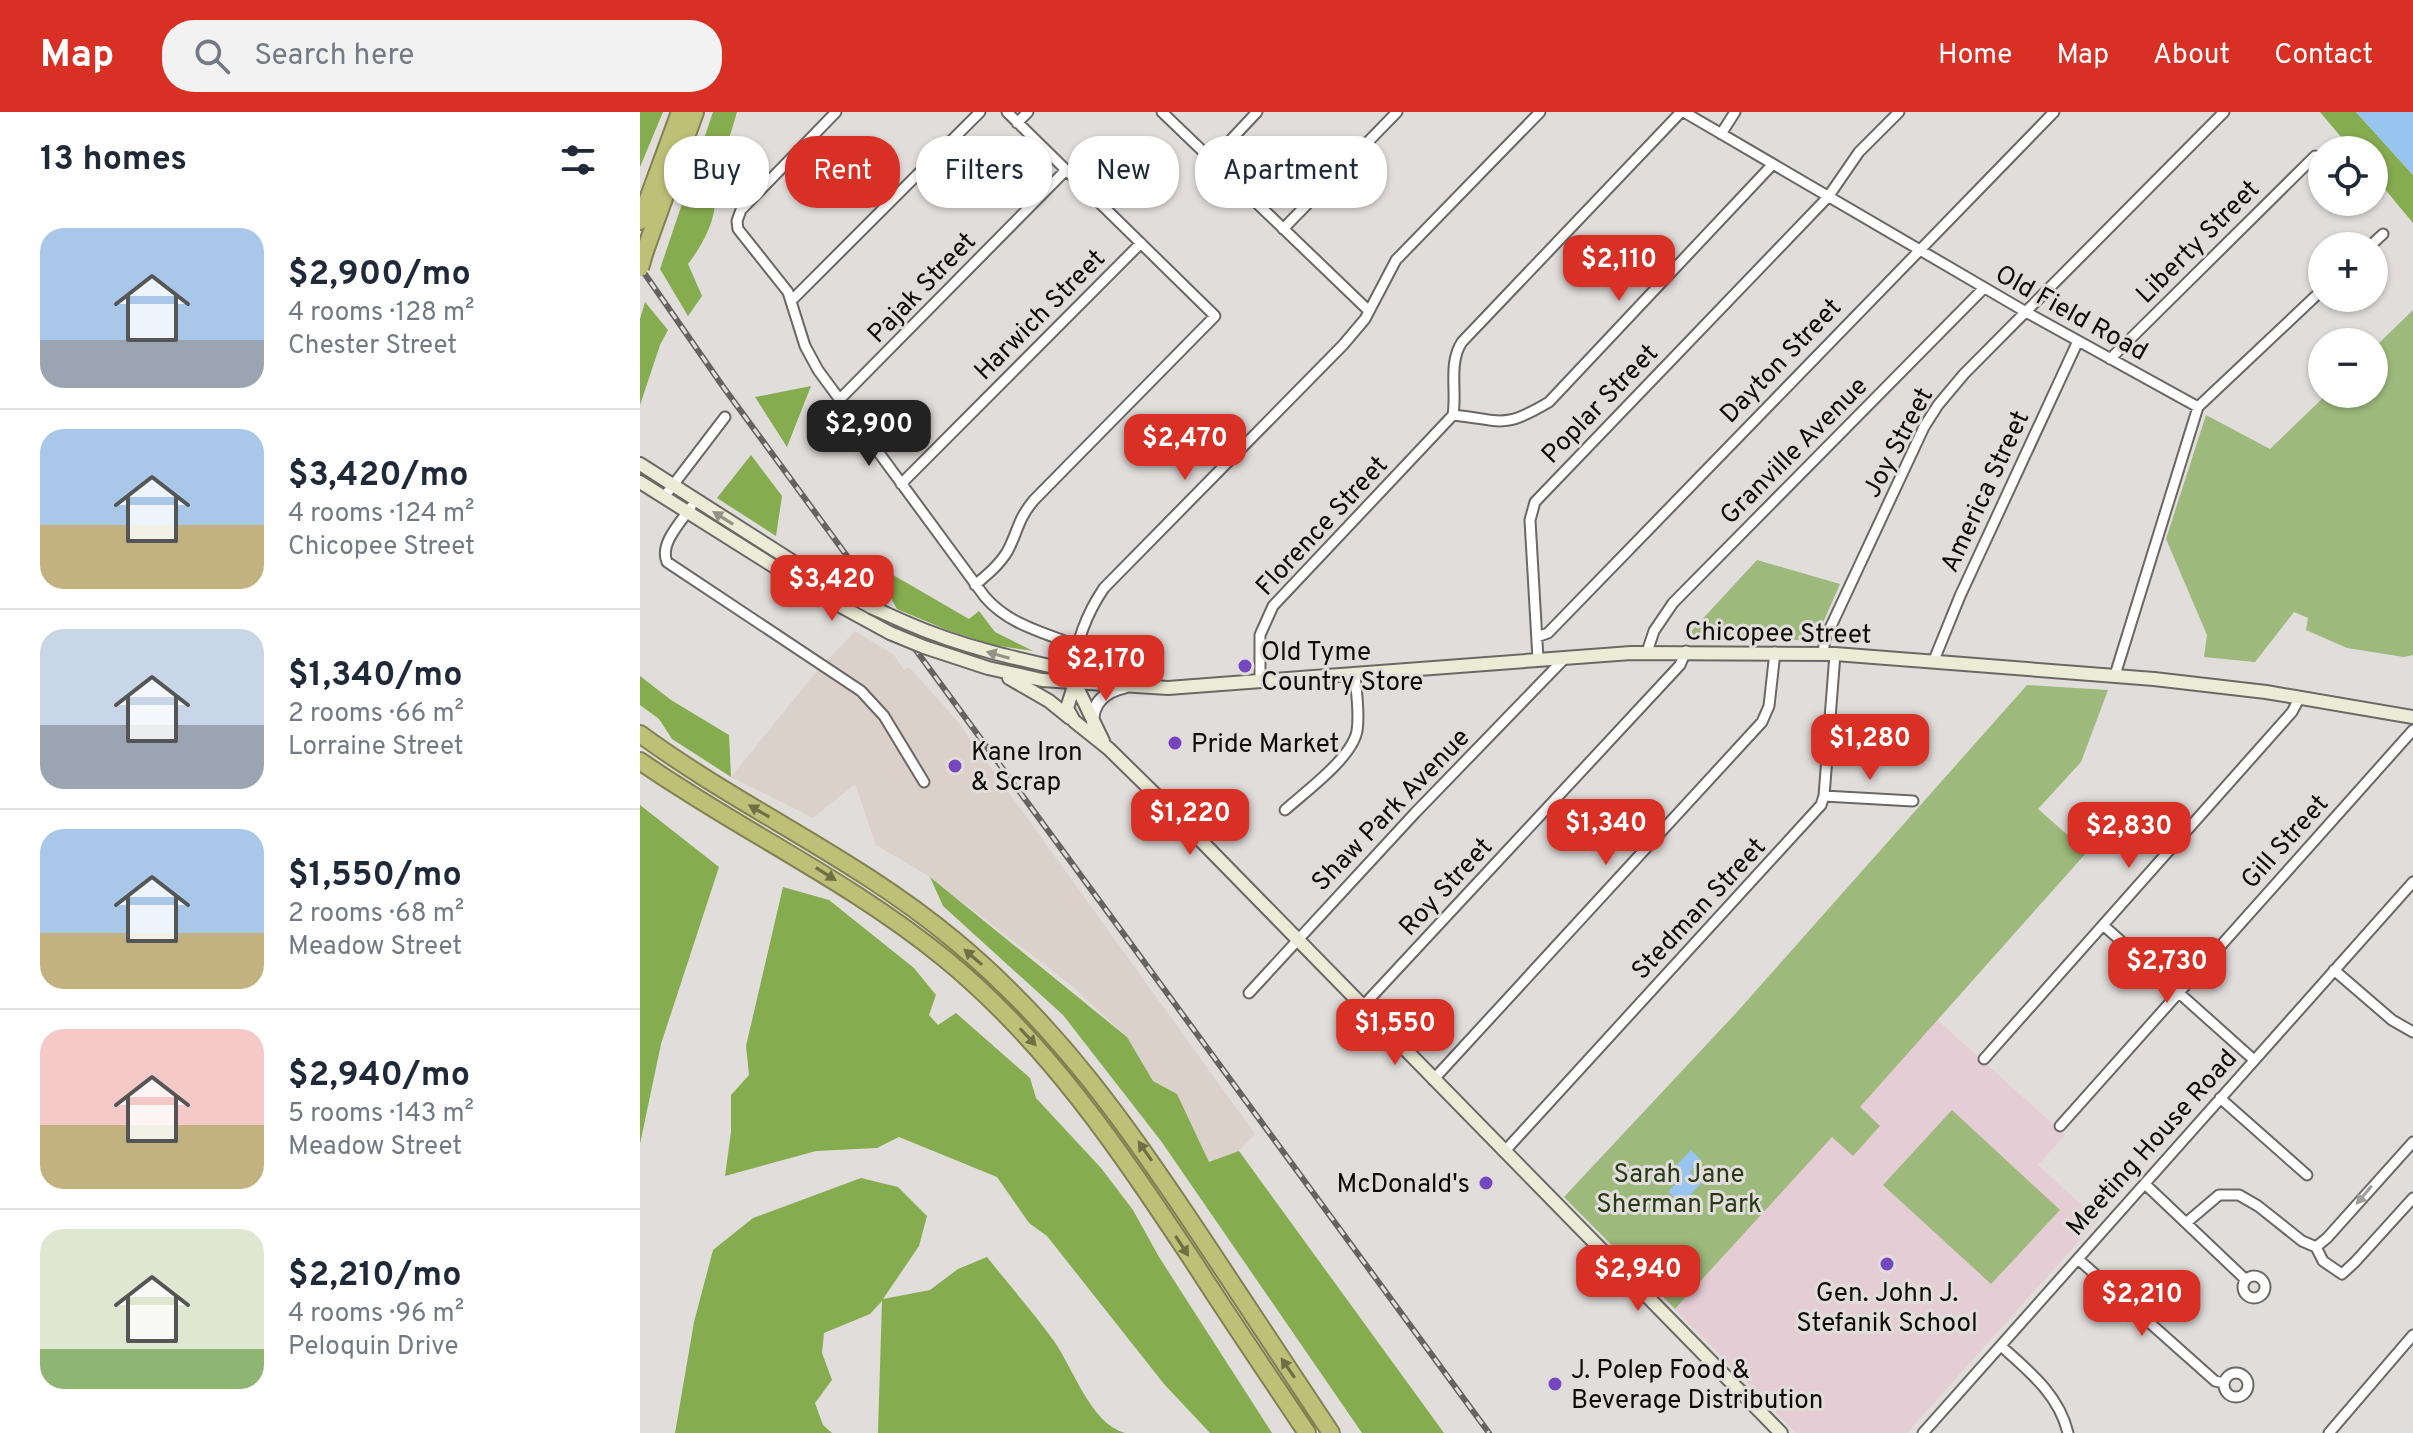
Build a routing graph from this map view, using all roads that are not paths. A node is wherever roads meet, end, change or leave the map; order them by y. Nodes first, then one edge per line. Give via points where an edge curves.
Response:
1 (680, 112) edge
2 (695, 112) edge
3 (836, 112) edge
4 (980, 112) edge
5 (1007, 112) edge
6 (1028, 112) edge
7 (1162, 112) edge
8 (1257, 112) edge
9 (1397, 112) edge
10 (1540, 112) edge
11 (1682, 112) edge
12 (1735, 112) edge
13 (1899, 112) edge
14 (2054, 112) edge
15 (2224, 112) edge
16 (1017, 123) junction
17 (1721, 134) junction
18 (1234, 136) edge
19 (1195, 144) edge
20 (2308, 163) edge
21 (1773, 164) junction
22 (1066, 170) junction
23 (1828, 197) junction
24 (1261, 208) edge
25 (640, 221) edge
26 (1283, 229) junction
27 (1141, 243) junction
28 (1920, 250) junction
29 (640, 268) edge
30 (1984, 288) junction
31 (792, 300) junction
32 (2308, 303) edge
33 (1369, 311) junction
34 (2026, 312) junction
35 (2078, 341) junction
36 (2110, 359) junction
37 (840, 399) junction
38 (2198, 407) junction
39 (1453, 415) junction
40 (725, 417) dead end
41 (640, 464) edge
42 (640, 482) edge
43 (672, 484) junction
44 (901, 484) junction
45 (664, 497) junction
46 (691, 506) junction
47 (975, 585) junction
48 (1537, 637) junction
49 (1078, 646) junction
50 (1686, 651) junction
51 (1647, 652) junction
52 (1775, 652) junction
53 (1829, 653) junction
54 (1565, 658) junction
55 (1538, 659) junction
56 (1934, 660) junction
57 (988, 668) junction
58 (1355, 674) junction
59 (2115, 675) junction
60 (1074, 677) junction
61 (1260, 682) junction
62 (1139, 686) junction
63 (2300, 697) junction
64 (2413, 717) edge
65 (1074, 721) junction
66 (1093, 724) junction
67 (2413, 730) edge
68 (640, 734) edge
69 (1109, 749) junction
70 (640, 761) edge
71 (924, 782) dead end
72 (1824, 796) junction
73 (1913, 801) dead end
74 (1285, 810) dead end
75 (2413, 882) edge
76 (2103, 925) junction
77 (1296, 940) junction
78 (2334, 970) junction
79 (1249, 993) dead end
80 (2178, 993) junction
81 (1362, 1007) junction
82 (2413, 1032) edge
83 (1984, 1059) dead end
84 (2254, 1060) junction
85 (1433, 1080) junction
86 (2220, 1098) junction
87 (2060, 1126) dead end
88 (2413, 1142) edge
89 (1504, 1152) junction
90 (2307, 1175) dead end
91 (2145, 1184) junction
92 (2413, 1198) edge
93 (2186, 1223) junction
94 (2316, 1247) junction
95 (2078, 1259) junction
96 (2246, 1280) dead end
97 (2413, 1335) edge
98 (2001, 1346) junction
99 (2224, 1383) dead end
100 (1307, 1433) edge
101 (1331, 1433) edge
102 (1781, 1433) edge
103 (1923, 1433) edge
104 (2068, 1433) edge
105 (2329, 1433) edge

1 - 25 highway
2 - 29 highway, bridge
3 - 31 street via 741,210 737,222
4 - 31 street
5 - 16 street
6 - 16 street
7 - 19 street
8 - 18 street
9 - 26 street
10 - 33 street via 1396,260
11 - 17 street, Old Field Road
11 - 39 street via 1465,338 1454,359
12 - 17 street
13 - 23 street, Poplar Street via 1859,152
14 - 28 street, Dayton Street
15 - 34 street, Joy Street
16 - 22 street
17 - 21 street, Old Field Road
20 - 36 street, Liberty Street
21 - 23 street, Old Field Road
21 - 39 street via 1549,402 1509,422
22 - 27 street
22 - 37 street, Pajak Street
23 - 28 street, Old Field Road
23 - 48 street, Poplar Street via 1535,502 1530,525
24 - 26 street
26 - 33 street
27 - 44 street, Harwich Street
27 - 47 street via 1215,316 1023,512 1008,550
28 - 30 street, Old Field Road
28 - 48 street, Dayton Street via 1548,633
30 - 34 street, Old Field Road
30 - 51 street, Granville Avenue via 1673,603
31 - 37 street via 807,352
32 - 38 street
33 - 49 street via 1343,345 1110,581
34 - 35 street, Old Field Road
34 - 53 street, Joy Street via 1951,388 1924,427 1825,639
35 - 36 street, Old Field Road
35 - 56 street, America Street
36 - 38 street, Old Field Road
37 - 44 street
38 - 59 street
39 - 61 street, Florence Street via 1273,606 1260,635
40 - 43 street
41 - 43 main road, Chicopee Street
42 - 45 main road, Chicopee Street
43 - 45 street
43 - 46 main road, Chicopee Street
44 - 47 street
45 - 46 main road, Chicopee Street
46 - 57 main road, Chicopee Street, bridge via 823,597 890,633
60 -> 46 main road, Chicopee Street, bridge via 986,652 871,607
46 - 71 street via 666,546 667,562 861,691 884,716
47 - 49 street via 1007,617
48 - 55 street, Poplar Street
49 - 60 street
50 - 51 main road, Chicopee Street
50 - 52 main road, Chicopee Street
50 - 81 street, Roy Street via 1680,665
51 - 54 main road, Chicopee Street
52 - 53 main road, Chicopee Street
52 - 85 street via 1762,722
53 - 56 main road, Chicopee Street
53 - 72 street
54 - 55 main road, Chicopee Street
54 - 77 street, Shaw Park Avenue
55 - 58 main road, Chicopee Street
56 - 59 main road, Chicopee Street
57 - 60 main road, Chicopee Street via 1042,680
57 - 65 main road
58 - 61 main road, Chicopee Street
58 - 74 street via 1355,737 1334,765
59 - 63 main road, Chicopee Street
60 - 62 main road, Chicopee Street
60 - 65 main road via 1067,708
60 - 66 main road
61 - 62 main road, Chicopee Street
62 - 66 street via 1106,694 1094,710
63 - 64 main road, Chicopee Street
63 - 76 street
65 - 69 main road
66 - 69 main road
67 - 80 street, Gill Street
101 -> 68 highway via 1125,1123 1039,1018 910,906
69 - 77 main road
70 -> 100 highway via 884,912 1013,1021 1107,1133
72 - 73 street
72 - 89 street, Stedman Street via 1817,811
75 - 78 street, Meeting House Road
76 - 80 street
76 - 83 street
77 - 79 street, Shaw Park Avenue
77 - 81 main road
78 - 82 street
78 - 84 street, Meeting House Road
80 - 84 street
80 - 87 street, Gill Street
81 - 85 main road
84 - 86 street, Meeting House Road
85 - 89 main road
86 - 90 street
86 - 91 street, Meeting House Road
88 -> 94 street
89 - 102 main road
91 - 93 street
91 - 95 street, Meeting House Road
92 - 94 street via 2343,1274 2327,1264
93 - 94 street via 2219,1195 2234,1194
93 - 96 street
95 - 98 street, Meeting House Road
95 - 99 street via 2215,1381
97 - 105 street
98 - 103 street, Meeting House Road
98 - 104 street via 2049,1392

